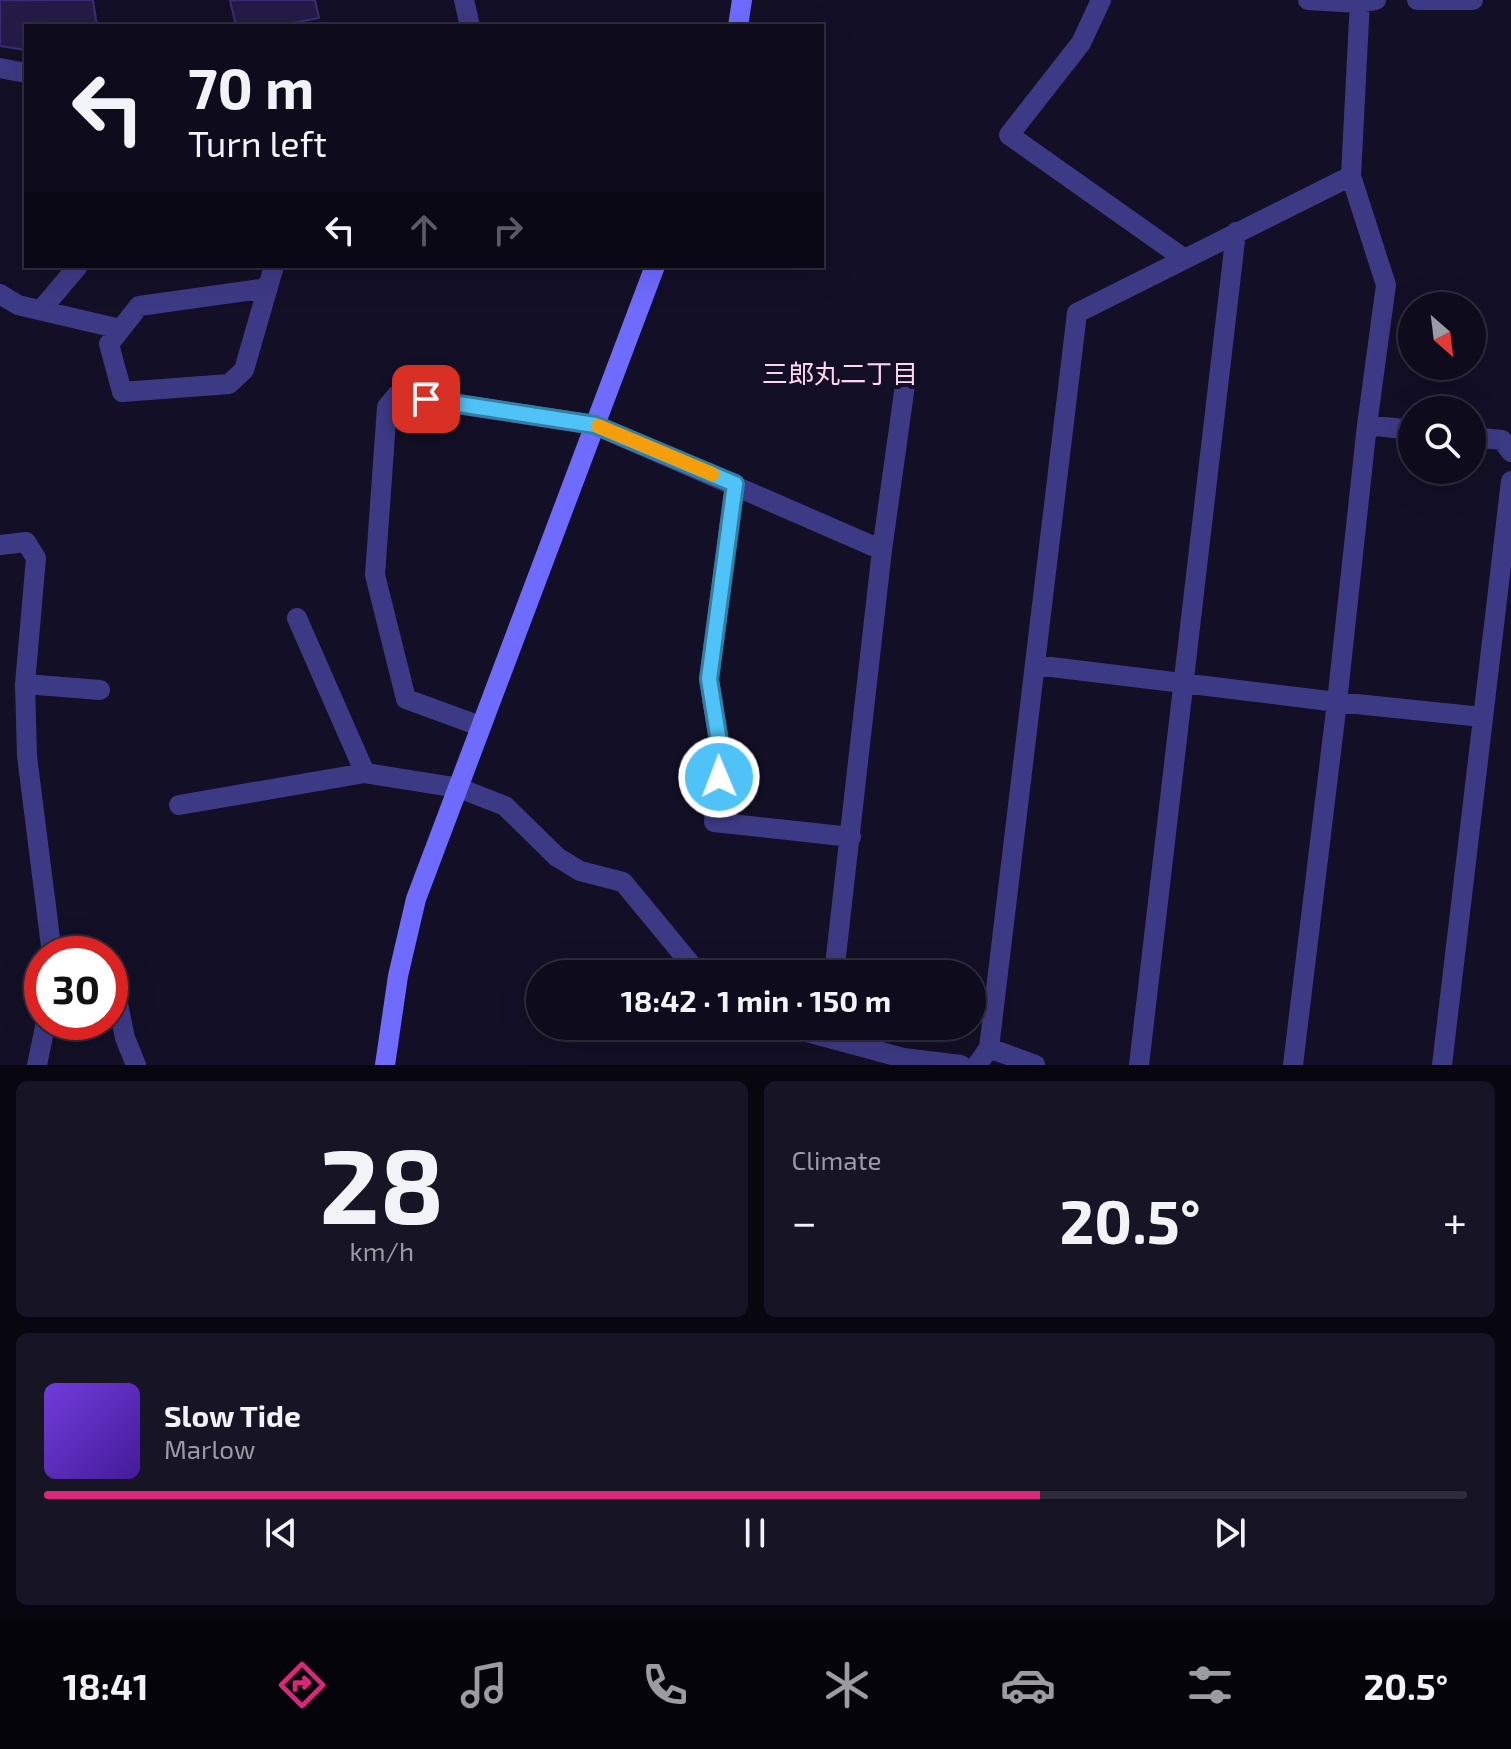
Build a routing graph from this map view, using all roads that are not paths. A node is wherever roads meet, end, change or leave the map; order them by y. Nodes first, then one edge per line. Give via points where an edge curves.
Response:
1 (464, 0) edge
2 (742, 0) edge
3 (1101, 0) edge
4 (1308, 0) edge
5 (1417, 0) edge
6 (1473, 0) edge
7 (1365, 1) edge
8 (470, 24) edge
9 (738, 24) edge
10 (0, 68) edge
11 (24, 73) edge
12 (1351, 176) junction
13 (1236, 232) junction
14 (1183, 258) junction
15 (76, 268) edge
16 (273, 268) edge
17 (654, 268) edge
18 (268, 288) junction
19 (0, 294) edge
20 (41, 310) junction
21 (120, 329) junction
22 (905, 385) dead end
23 (595, 425) junction
24 (1367, 425) junction
25 (1398, 428) edge
26 (1486, 438) edge
27 (1511, 452) edge
28 (1511, 481) edge
29 (735, 484) junction
30 (0, 545) edge
31 (882, 550) junction
32 (297, 618) dead end
33 (1035, 665) junction
34 (1184, 683) junction
35 (25, 684) junction
36 (100, 690) dead end
37 (1337, 702) junction
38 (1482, 717) junction
39 (480, 726) junction
40 (365, 773) junction
41 (459, 788) junction
42 (179, 805) dead end
43 (851, 837) junction
44 (50, 936) edge
45 (687, 960) edge
46 (836, 960) edge
47 (42, 1040) edge
48 (126, 1040) edge
49 (850, 1040) edge
50 (989, 1048) junction
51 (37, 1065) edge
52 (136, 1065) edge
53 (385, 1065) edge
54 (961, 1065) edge
55 (977, 1065) edge
56 (1035, 1065) edge
57 (1139, 1065) edge
58 (1293, 1065) edge
59 (1442, 1065) edge

1 - 8 street
2 - 9 street
3 - 14 street via 1081,43 1009,135
4 - 7 street
5 - 6 street
7 - 12 street
10 - 11 street
12 - 13 street
12 - 24 street via 1386,285
13 - 14 street
13 - 34 street
14 - 33 street via 1077,313
15 - 20 street
16 - 18 street
17 - 23 street
18 - 21 street via 139,306
18 - 21 street via 244,370 229,384 122,392 109,344
19 - 20 street
20 - 21 street
22 - 31 street
23 - 29 street
23 - 39 street
23 - 39 street via 397,395 387,407 375,575 406,699
24 - 25 street
24 - 37 street
26 - 27 street via 1502,440
28 - 38 street
29 - 31 street
29 - 43 street via 709,679 721,754 714,822
30 - 35 street via 26,542 36,558
31 - 43 street
32 - 40 street
33 - 34 street
33 - 50 street
34 - 37 street
34 - 57 street
35 - 36 street
35 - 44 street via 27,756
37 - 38 street
37 - 58 street
38 - 59 street
39 - 41 street
40 - 41 street
40 - 42 street
41 - 45 street via 505,806 540,843 580,871 623,882
41 - 53 street via 416,899
43 - 46 street
47 - 51 street
48 - 52 street
49 - 54 street via 903,1058
50 - 55 street
50 - 56 street

